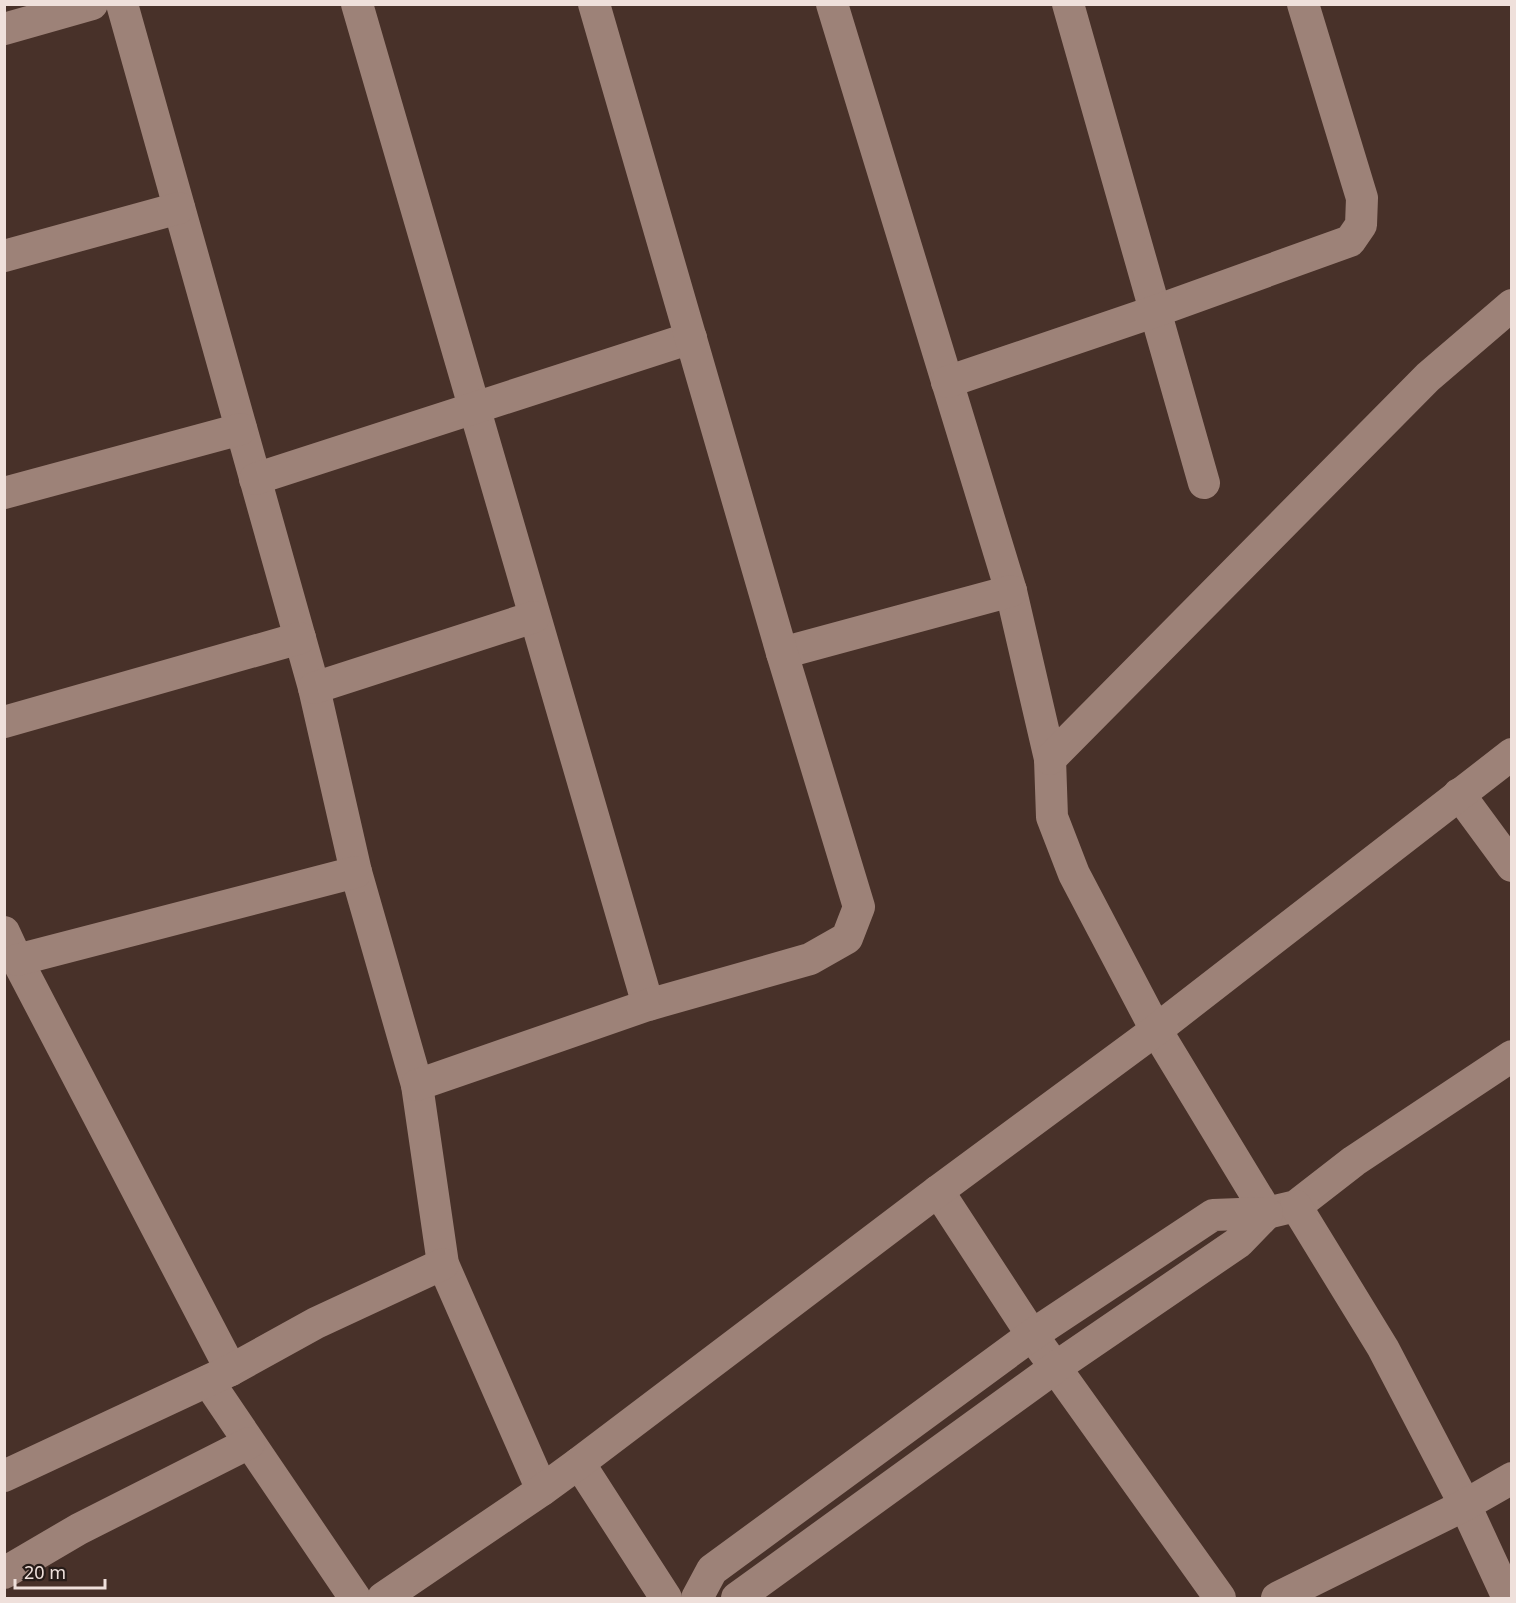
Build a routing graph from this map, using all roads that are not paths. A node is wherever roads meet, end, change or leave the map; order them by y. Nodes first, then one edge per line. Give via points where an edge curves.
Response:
1 (92, 4) edge
2 (122, 4) edge
3 (357, 4) edge
4 (594, 4) edge
5 (832, 4) edge
6 (1068, 4) edge
7 (1304, 5) edge
8 (4, 29) edge
9 (179, 208) junction
10 (4, 256) edge
11 (1512, 306) edge
12 (1156, 311) junction
13 (691, 338) junction
14 (947, 382) junction
15 (474, 409) junction
16 (241, 429) junction
17 (255, 479) junction
18 (1204, 483) dead end
19 (4, 493) edge
20 (1011, 591) junction
21 (534, 617) junction
22 (300, 638) junction
23 (782, 653) junction
24 (314, 688) junction
25 (4, 722) edge
26 (1512, 753) edge
27 (1050, 759) junction
28 (1459, 794) junction
29 (1512, 866) edge
30 (356, 872) junction
31 (11, 946) edge
32 (648, 1005) junction
33 (1156, 1030) junction
34 (1512, 1056) edge
35 (417, 1085) junction
36 (938, 1191) junction
37 (1282, 1209) junction
38 (442, 1264) junction
39 (1032, 1335) junction
40 (1056, 1367) junction
41 (219, 1376) junction
42 (249, 1443) junction
43 (579, 1463) junction
44 (4, 1476) edge
45 (1512, 1478) edge
46 (542, 1490) junction
47 (1465, 1505) junction
48 (4, 1573) edge
49 (355, 1599) edge
50 (383, 1599) edge
51 (666, 1599) edge
52 (697, 1599) edge
53 (737, 1599) edge
54 (1220, 1599) edge
55 (1277, 1599) edge
56 (1508, 1599) edge

1 - 8 street
2 - 9 street
3 - 15 street
4 - 13 street
5 - 14 street
6 - 12 street
7 - 12 street via 1362,198 1361,225 1350,241
9 - 10 street
9 - 16 street
11 - 27 street via 1428,377
12 - 14 street
12 - 18 street
13 - 15 street
13 - 23 street
14 - 20 street
15 - 17 street
15 - 21 street
16 - 17 street
16 - 19 street
17 - 22 street
20 - 23 street
20 - 27 street
21 - 24 street
21 - 32 street
22 - 24 street
22 - 25 street
23 - 32 street via 859,907 847,938 810,959
24 - 30 street
26 - 28 street
27 - 33 street via 1052,817 1074,874
28 - 29 street
28 - 33 street
30 - 31 street
30 - 35 street
31 - 41 street
32 - 35 street
33 - 36 street
33 - 37 street
34 - 37 street
35 - 38 street
36 - 39 street
36 - 43 street
37 - 39 street via 1213,1215
37 - 40 street
37 - 47 street via 1383,1348
38 - 41 street via 316,1323
38 - 46 street
39 - 40 street
39 - 52 street via 712,1570
40 - 53 street
40 - 54 street
41 - 42 street
41 - 44 street
42 - 48 street via 79,1529
42 - 49 street
43 - 46 street
43 - 51 street
45 - 47 street
46 - 50 street
47 - 55 street
47 - 56 street

